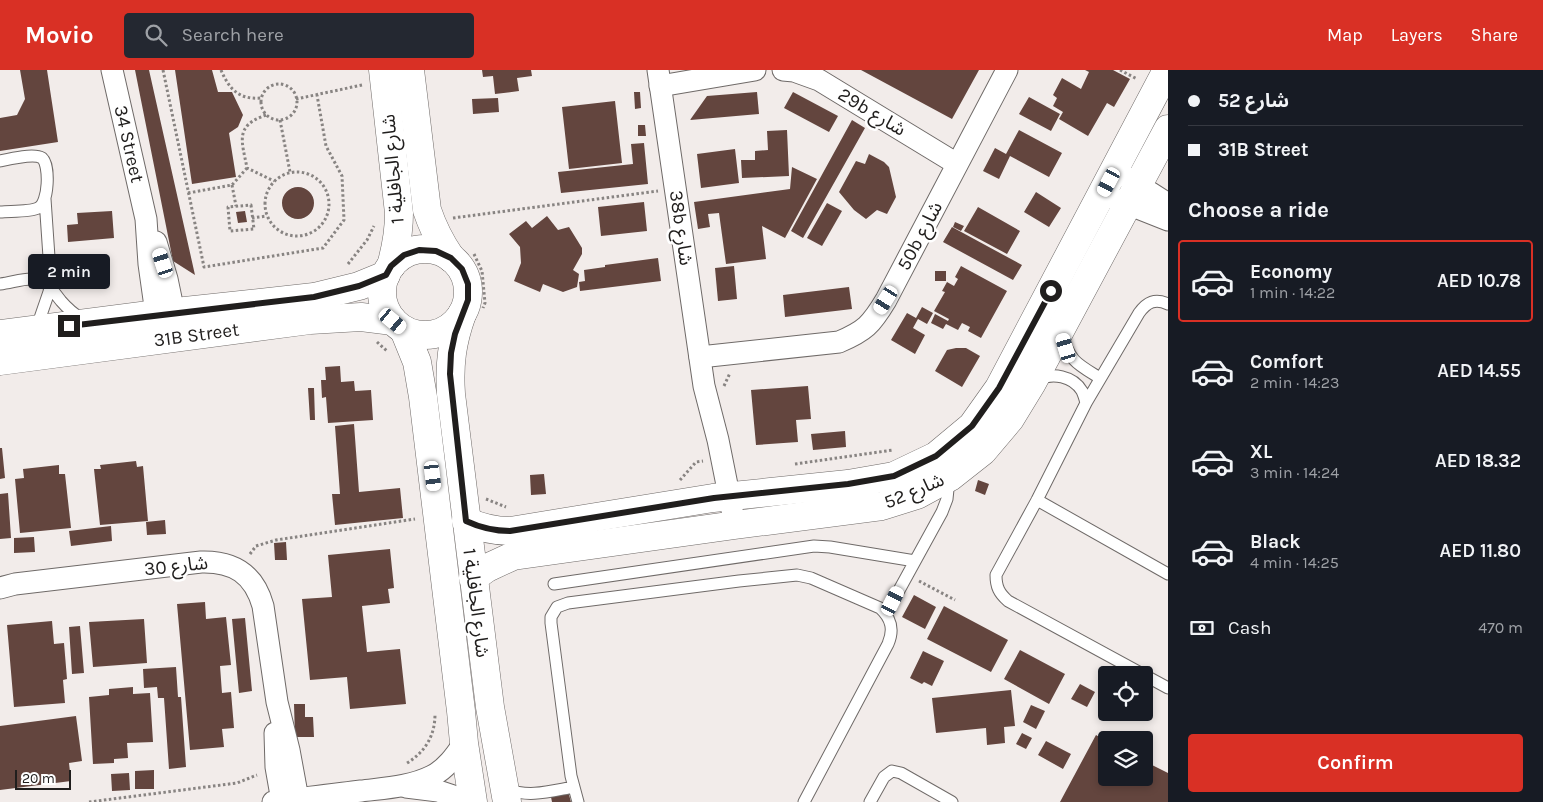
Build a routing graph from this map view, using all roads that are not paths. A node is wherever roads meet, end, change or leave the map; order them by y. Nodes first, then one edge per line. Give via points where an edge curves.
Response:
1 (112, 70) edge
2 (410, 70) edge
3 (754, 70) edge
4 (783, 70) edge
5 (1007, 70) edge
6 (1154, 72) edge
7 (384, 75) edge
8 (658, 78) edge
9 (1168, 129) edge
10 (0, 160) edge
11 (957, 164) junction
12 (1109, 182) junction
13 (1133, 194) junction
14 (46, 199) junction
15 (1168, 204) edge
16 (0, 212) edge
17 (1168, 220) edge
18 (451, 258) junction
19 (388, 271) junction
20 (0, 284) edge
21 (51, 286) junction
22 (1168, 304) edge
23 (462, 314) junction
24 (87, 323) junction
25 (399, 325) junction
26 (167, 326) junction
27 (1060, 328) junction
28 (32, 330) junction
29 (0, 334) edge
30 (700, 357) junction
31 (0, 361) edge
32 (1100, 378) junction
33 (1032, 383) junction
34 (1086, 403) junction
35 (950, 477) junction
36 (721, 498) junction
37 (1037, 500) junction
38 (466, 521) junction
39 (726, 526) junction
40 (915, 561) junction
41 (1168, 574) edge
42 (473, 578) junction
43 (554, 584) dead end
44 (0, 588) edge
45 (886, 614) junction
46 (1168, 688) edge
47 (277, 702) junction
48 (464, 744) junction
49 (398, 786) junction
50 (574, 787) junction
51 (505, 792) edge
52 (541, 797) edge
53 (284, 801) edge
54 (472, 802) edge
55 (578, 802) edge
56 (804, 802) edge
57 (870, 802) edge
58 (952, 802) edge

1 - 26 street, 34 Street via 146,219 163,263
2 - 18 street, شارع الجافلية 1 via 427,210 440,243
3 - 8 street
4 - 11 street, 29b شارع via 818,80
5 - 11 street, 50b شارع
6 - 12 street, شارع 52
7 - 19 street, شارع الجافلية 1 via 399,213 398,240
8 - 30 street, 38b شارع
9 - 13 street, شارع 52
10 - 14 lane via 42,158 46,164
11 - 30 street, 50b شارع via 875,319 858,334 838,342
12 - 13 street
12 - 36 street, شارع 52 via 999,388 972,426 936,456 894,476
13 - 15 street
13 - 17 street
13 - 27 street, شارع 52
14 - 16 lane via 39,208
14 - 21 lane
18 - 19 street via 436,251 419,250 404,255
18 - 23 street via 462,269 468,284 468,300
19 - 25 street via 382,286 383,299 386,311
19 - 26 street, 31B Street via 359,286 337,292
20 - 21 lane via 30,279 42,280
21 - 24 lane via 61,301
21 - 28 lane via 40,318
22 - 32 lane via 1152,301 1144,306
23 - 25 street via 451,327 437,334 420,335
23 - 38 street, شارع الجافلية 1 via 451,353 450,374
24 - 26 street, 31B Street
24 - 28 street, 31B Street
25 - 26 street, 31B Street via 361,317
25 - 48 street, شارع الجافلية 1 via 417,362 421,379
26 - 31 street, 31B Street
27 - 32 lane via 1072,359
27 - 33 street, شارع 52
28 - 29 street, 31B Street
30 - 36 street, 38b شارع via 718,440
32 - 34 lane
33 - 34 lane via 1044,376 1056,375 1071,380 1081,390
33 - 35 street, شارع 52 via 1010,419 983,451
34 - 37 lane
35 - 39 street, شارع 52 via 917,495 882,506
35 - 40 lane via 942,512
36 - 38 street, شارع 52 via 510,531 480,528
36 - 39 street, 38b شارع
37 - 41 lane
37 - 46 lane via 996,575 1000,594
38 - 42 street, شارع الجافلية 1
39 - 42 street, شارع 52 via 512,556
40 - 43 lane via 814,546
40 - 45 lane
42 - 51 street, شارع الجافلية 1
44 - 47 street, شارع 30 via 201,562 230,564 252,581 259,593
45 - 50 lane via 855,596 797,575 557,607 551,623
45 - 56 lane via 892,629 888,644
47 - 53 street, شارع 30 via 276,767
47 - 53 street, شارع 30 via 289,750
48 - 49 street via 456,756 434,775 420,782
48 - 54 street, شارع الجافلية 1
49 - 53 street
49 - 54 street via 438,792
50 - 52 lane
50 - 55 lane
51 - 52 lane via 507,789
57 - 58 lane via 887,773 897,771

